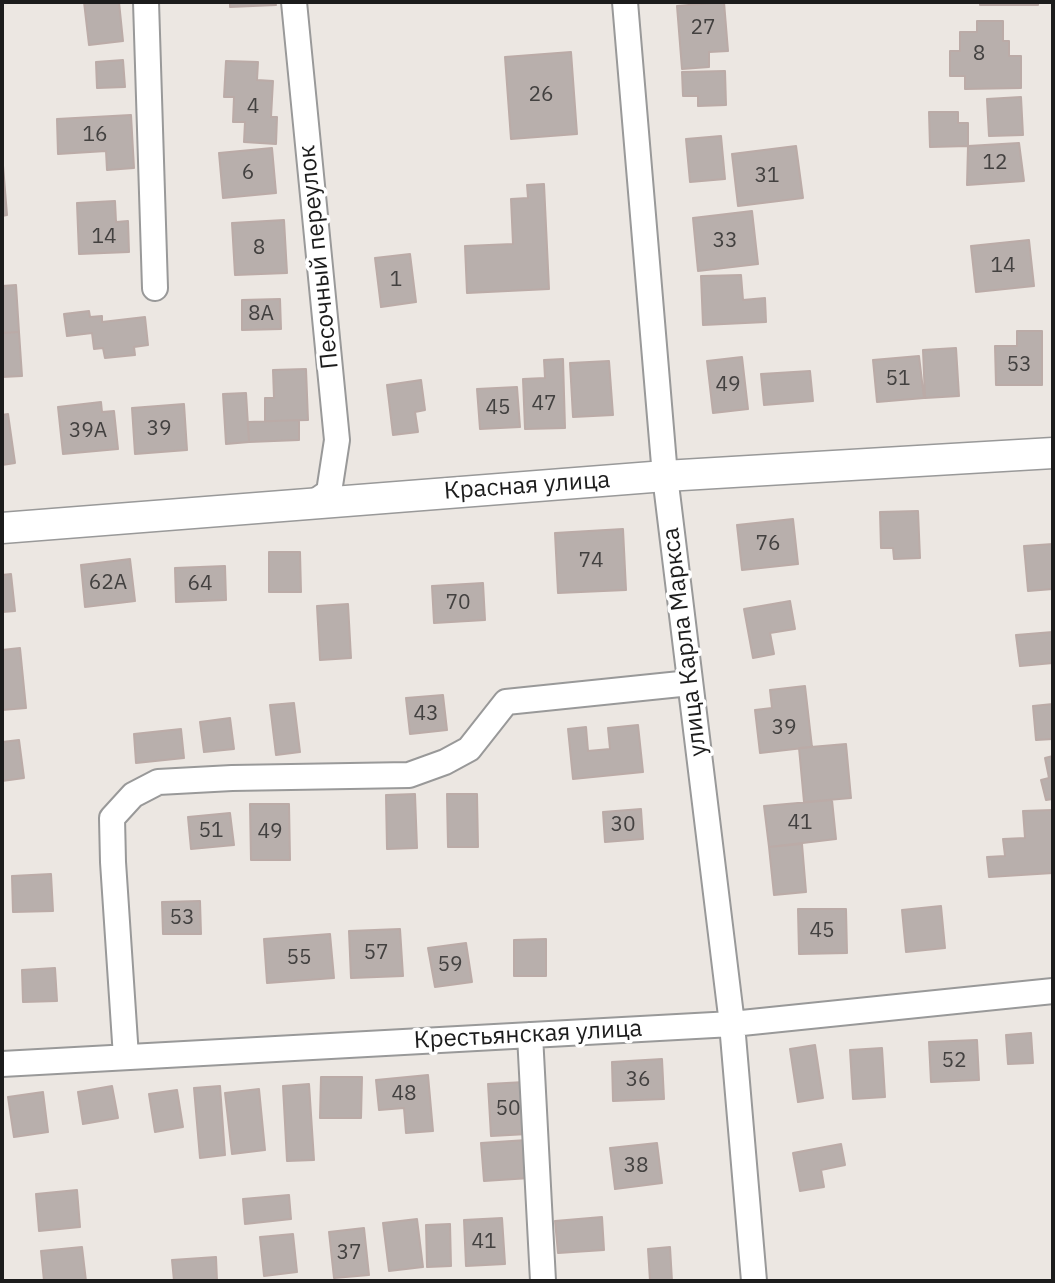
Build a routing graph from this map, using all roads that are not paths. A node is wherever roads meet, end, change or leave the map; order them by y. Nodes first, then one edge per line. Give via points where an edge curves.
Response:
1 (146, 2) edge
2 (294, 2) edge
3 (625, 2) edge
4 (155, 288) dead end
5 (1053, 453) edge
6 (665, 476) junction
7 (313, 503) junction
8 (2, 528) edge
9 (690, 683) junction
10 (1053, 991) edge
11 (732, 1024) junction
12 (530, 1035) junction
13 (126, 1057) junction
14 (2, 1064) edge
15 (543, 1281) edge
16 (754, 1281) edge

1 - 4 street
2 - 7 street, Песочный переулок via 337,440 330,492
3 - 6 street, улица Карла Маркса
5 - 6 street, Красная улица
6 - 7 street, Красная улица
6 - 9 street, улица Карла Маркса
7 - 8 street, Красная улица
9 - 11 street, улица Карла Маркса
9 - 13 street via 506,702 469,749 409,775 158,782 133,795 112,818
10 - 11 street, Крестьянская улица
11 - 12 street, Крестьянская улица
11 - 16 street, улица Карла Маркса
12 - 13 street, Крестьянская улица
12 - 15 street
13 - 14 street, Крестьянская улица

